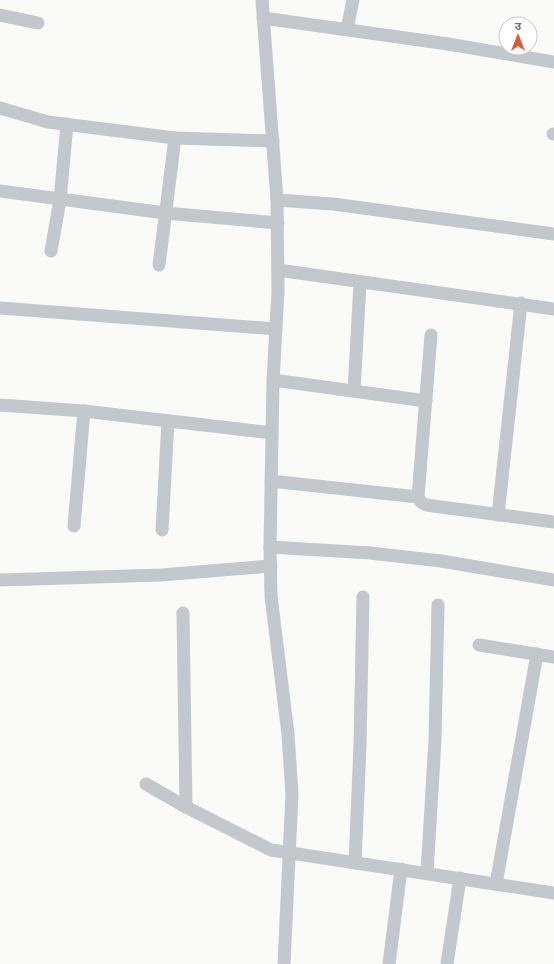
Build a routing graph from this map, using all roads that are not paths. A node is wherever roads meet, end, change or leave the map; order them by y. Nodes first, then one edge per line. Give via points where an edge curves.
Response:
1 (262, 0) edge
2 (353, 0) edge
3 (0, 15) edge
4 (263, 18) junction
5 (38, 23) dead end
6 (347, 30) junction
7 (554, 62) edge
8 (0, 108) edge
9 (67, 124) junction
10 (175, 138) junction
11 (273, 141) junction
12 (0, 191) edge
13 (60, 200) junction
14 (277, 200) junction
15 (165, 213) junction
16 (278, 223) junction
17 (554, 234) edge
18 (51, 251) dead end
19 (159, 265) dead end
20 (278, 270) junction
21 (360, 283) junction
22 (522, 303) junction
23 (0, 308) edge
24 (554, 309) edge
25 (276, 329) junction
26 (431, 335) dead end
27 (273, 380) junction
28 (354, 391) junction
29 (426, 401) junction
30 (0, 405) edge
31 (84, 411) junction
32 (168, 421) junction
33 (272, 433) junction
34 (271, 481) junction
35 (418, 497) junction
36 (498, 515) junction
37 (554, 522) edge
38 (74, 526) dead end
39 (162, 530) dead end
40 (270, 547) junction
41 (271, 566) junction
42 (0, 580) edge
43 (554, 580) edge
44 (363, 597) dead end
45 (438, 605) dead end
46 (183, 613) dead end
47 (479, 645) dead end
48 (537, 654) junction
49 (554, 657) edge
50 (146, 784) dead end
51 (186, 807) junction
52 (290, 854) junction
53 (355, 864) junction
54 (401, 869) junction
55 (427, 873) junction
56 (460, 878) junction
57 (496, 884) junction
58 (554, 893) edge
59 (284, 964) edge
60 (389, 964) edge
61 (447, 964) edge

1 - 4 street
2 - 6 street
3 - 5 street
4 - 6 street
4 - 11 street
6 - 7 street
8 - 9 street via 48,122
9 - 10 street
9 - 13 street
10 - 11 street
10 - 15 street
11 - 14 street
12 - 13 street
13 - 15 street
13 - 18 street
14 - 16 street
14 - 17 street via 333,204
15 - 16 street
15 - 19 street
16 - 20 street
20 - 21 street
20 - 25 street
21 - 22 street
21 - 28 street
22 - 24 street
22 - 36 street
23 - 25 street
25 - 27 street
26 - 29 street
27 - 28 street
27 - 33 street
28 - 29 street
29 - 35 street
30 - 31 street
31 - 32 street
31 - 38 street
32 - 33 street
32 - 39 street
33 - 34 street
34 - 35 street
34 - 40 street
35 - 36 street via 426,505
36 - 37 street
40 - 41 street
40 - 43 street via 442,561
41 - 42 street via 160,575
41 - 52 street via 271,596 288,734 292,794
44 - 53 street
45 - 55 street via 435,740
46 - 51 street
47 - 48 street
48 - 49 street
48 - 57 street
50 - 51 street
51 - 52 street via 271,850
52 - 53 street
52 - 59 street
53 - 54 street
54 - 55 street
54 - 60 street
55 - 56 street
56 - 57 street
56 - 61 street
57 - 58 street

